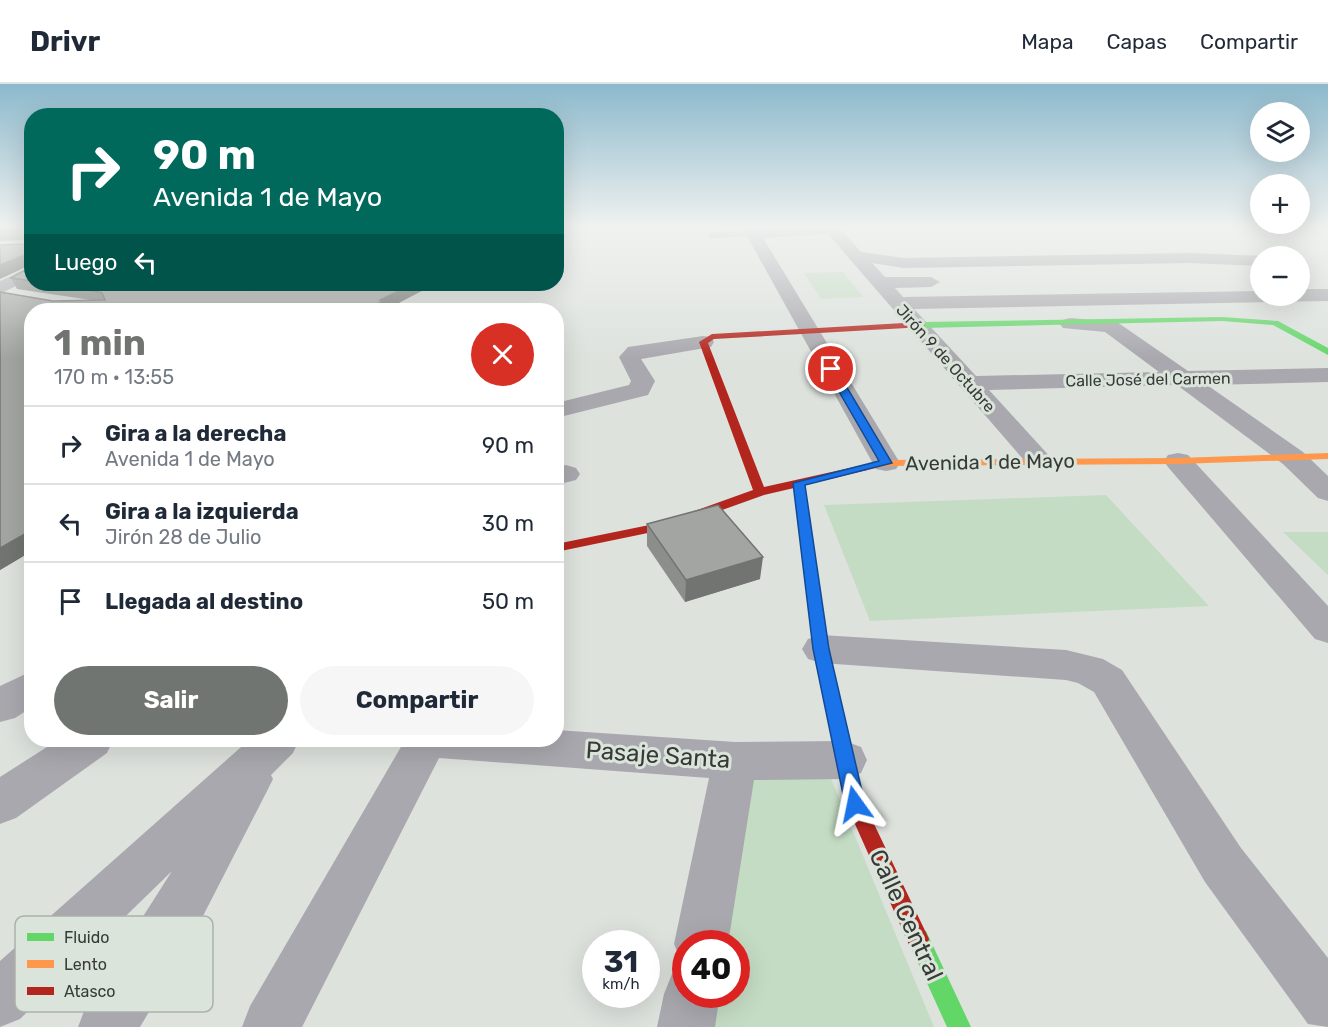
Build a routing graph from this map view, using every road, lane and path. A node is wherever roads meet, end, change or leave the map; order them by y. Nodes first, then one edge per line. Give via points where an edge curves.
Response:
1 (773, 271) edge
2 (869, 271) edge
3 (1250, 275) edge
4 (24, 276) edge
5 (1122, 277) dead end
6 (948, 281) dead end
7 (879, 283) junction
8 (0, 290) edge
9 (1310, 295) edge
10 (1328, 295) edge
11 (1250, 297) edge
12 (20, 300) edge
13 (897, 303) junction
14 (1070, 324) junction
15 (916, 325) junction
16 (809, 332) junction
17 (703, 342) junction
18 (1328, 352) edge
19 (1328, 375) edge
20 (1183, 379) junction
21 (968, 383) junction
22 (564, 409) edge
23 (1328, 456) edge
24 (1293, 458) junction
25 (1039, 460) junction
26 (1178, 461) junction
27 (886, 463) junction
28 (799, 483) junction
29 (760, 492) junction
30 (1328, 492) edge
31 (564, 546) edge
32 (1328, 630) edge
33 (821, 649) junction
34 (24, 691) edge
35 (0, 706) edge
36 (82, 747) edge
37 (270, 747) edge
38 (270, 747) edge
39 (422, 747) edge
40 (535, 747) edge
41 (845, 760) junction
42 (735, 761) junction
43 (0, 803) edge
44 (89, 916) edge
45 (175, 916) edge
46 (704, 930) edge
47 (15, 985) edge
48 (0, 999) edge
49 (1328, 1004) edge
50 (689, 1008) edge
51 (116, 1012) edge
52 (107, 1027) edge
53 (271, 1027) edge
54 (686, 1027) edge
55 (959, 1027) edge

1 - 16 street
2 - 7 street, Jirón 9 de Octubre
3 - 5 street
4 - 8 street
6 - 7 street
7 - 13 street, Jirón 9 de Octubre
8 - 12 street via 5,296
9 - 10 street
11 - 13 street
13 - 15 street, Jirón 9 de Octubre
14 - 15 street
14 - 18 street via 1222,319 1275,323
14 - 20 street via 1110,326
15 - 16 street
15 - 21 street, Jirón 9 de Octubre
16 - 17 street via 723,335
16 - 27 street
17 - 22 street via 636,352 630,357 643,381 639,390
17 - 29 street
19 - 20 street, Calle José del Carmen
20 - 21 street, Calle José del Carmen
20 - 24 street
21 - 25 street, Jirón 9 de Octubre
23 - 24 street, Avenida 1 de Mayo
24 - 26 street, Avenida 1 de Mayo
24 - 30 street
25 - 26 street, Avenida 1 de Mayo
25 - 27 street, Avenida 1 de Mayo
26 - 32 street
27 - 28 street, Avenida 1 de Mayo
28 - 29 street, Avenida 1 de Mayo
28 - 33 street, Calle Central
29 - 31 street, Avenida 1 de Mayo via 667,525
33 - 41 street, Calle Central
33 - 49 street via 1066,665 1089,670 1108,681 1223,865
34 - 35 street
36 - 43 street
37 - 44 street
38 - 45 street
39 - 53 street
40 - 42 street, Pasaje Santa
41 - 42 street, Pasaje Santa
41 - 55 street, Calle Central via 855,804
42 - 46 street
47 - 48 street
50 - 54 street
51 - 52 street

